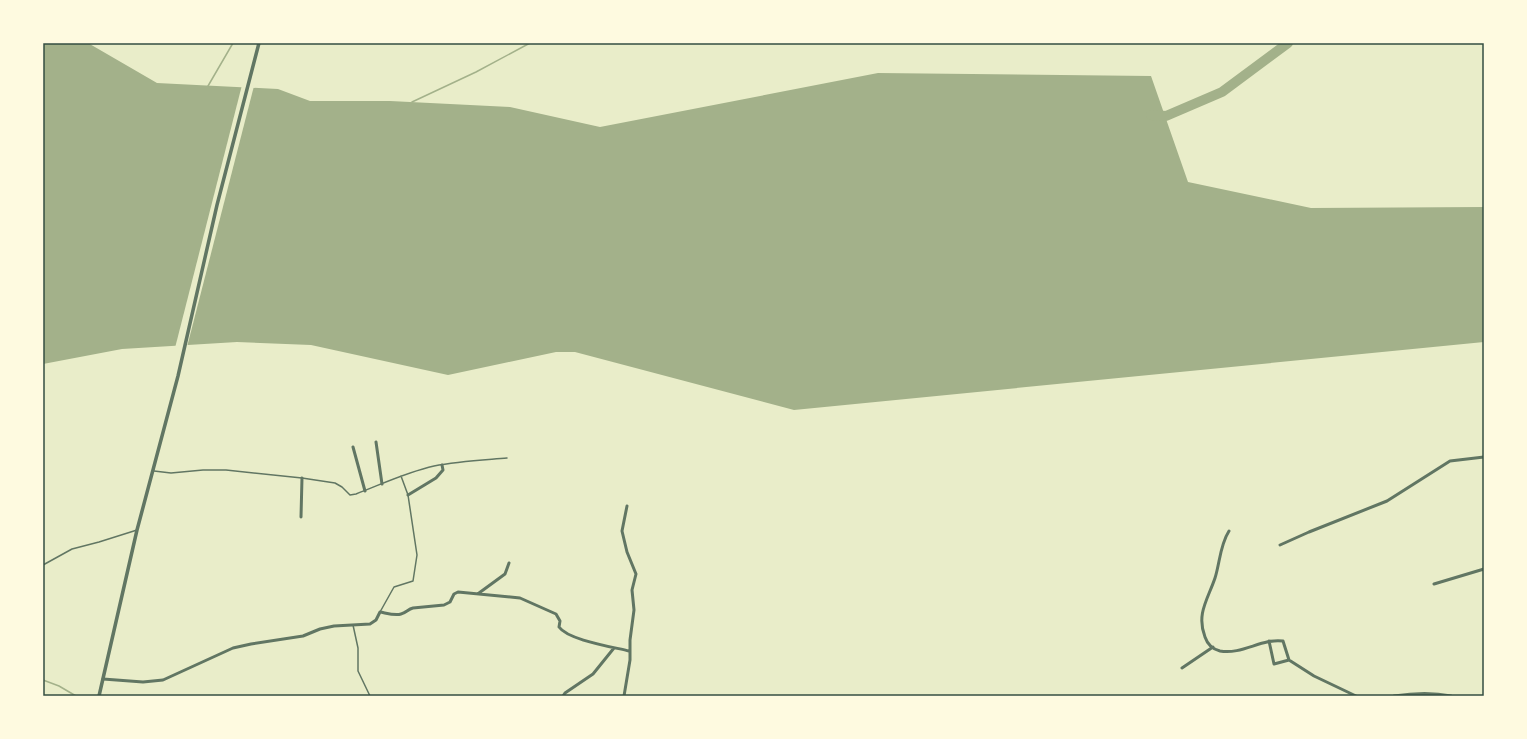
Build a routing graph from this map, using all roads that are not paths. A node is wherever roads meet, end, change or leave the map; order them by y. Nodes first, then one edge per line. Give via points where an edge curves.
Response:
1 (259, 43) edge
2 (376, 442) dead end
3 (353, 447) dead end
4 (1484, 457) edge
5 (507, 458) dead end
6 (442, 465) junction
7 (152, 470) junction
8 (401, 476) junction
9 (302, 478) junction
10 (382, 484) junction
11 (365, 491) junction
12 (408, 495) junction
13 (627, 506) dead end
14 (301, 517) dead end
15 (137, 530) junction
16 (1229, 531) dead end
17 (1280, 545) dead end
18 (509, 563) dead end
19 (43, 565) edge
20 (1484, 569) edge
21 (1434, 584) dead end
22 (479, 593) junction
23 (380, 612) junction
24 (353, 624) junction
25 (1269, 641) junction
26 (1213, 647) junction
27 (614, 648) junction
28 (629, 651) junction
29 (1289, 660) junction
30 (1182, 668) dead end
31 (103, 679) junction
32 (99, 696) edge
33 (370, 696) edge
34 (563, 696) edge
35 (624, 696) edge
36 (1356, 696) edge
37 (1394, 696) edge
38 (1451, 696) edge

1 - 7 street via 217,205 178,376
2 - 10 street
3 - 11 street
4 - 17 street via 1450,461 1387,501
5 - 6 lane
6 - 8 lane
6 - 12 street via 443,470 436,478
7 - 9 lane via 171,473 226,470
7 - 15 street
8 - 10 lane
8 - 12 lane
9 - 11 lane via 335,483 350,495
9 - 14 street
10 - 11 lane
12 - 23 lane via 418,555 413,581 394,587
13 - 28 street via 622,531 636,574 632,590 634,610
15 - 19 lane via 72,549
15 - 31 street
16 - 26 street via 1202,612 1204,633 1208,644
18 - 22 street via 505,574
20 - 21 street
22 - 23 street via 455,592 448,604 413,608 403,614
22 - 27 street via 520,598 539,605 556,614 560,621 559,627 564,633
23 - 24 street via 373,623
24 - 31 street via 234,648 163,680 143,682
24 - 33 lane via 358,648 358,671
25 - 26 street via 1232,651
25 - 29 street via 1283,641
25 - 29 street via 1274,664
26 - 30 street
27 - 28 street
27 - 34 street via 593,674
28 - 35 street
29 - 36 street via 1314,676
31 - 32 street
37 - 38 street via 1420,693

